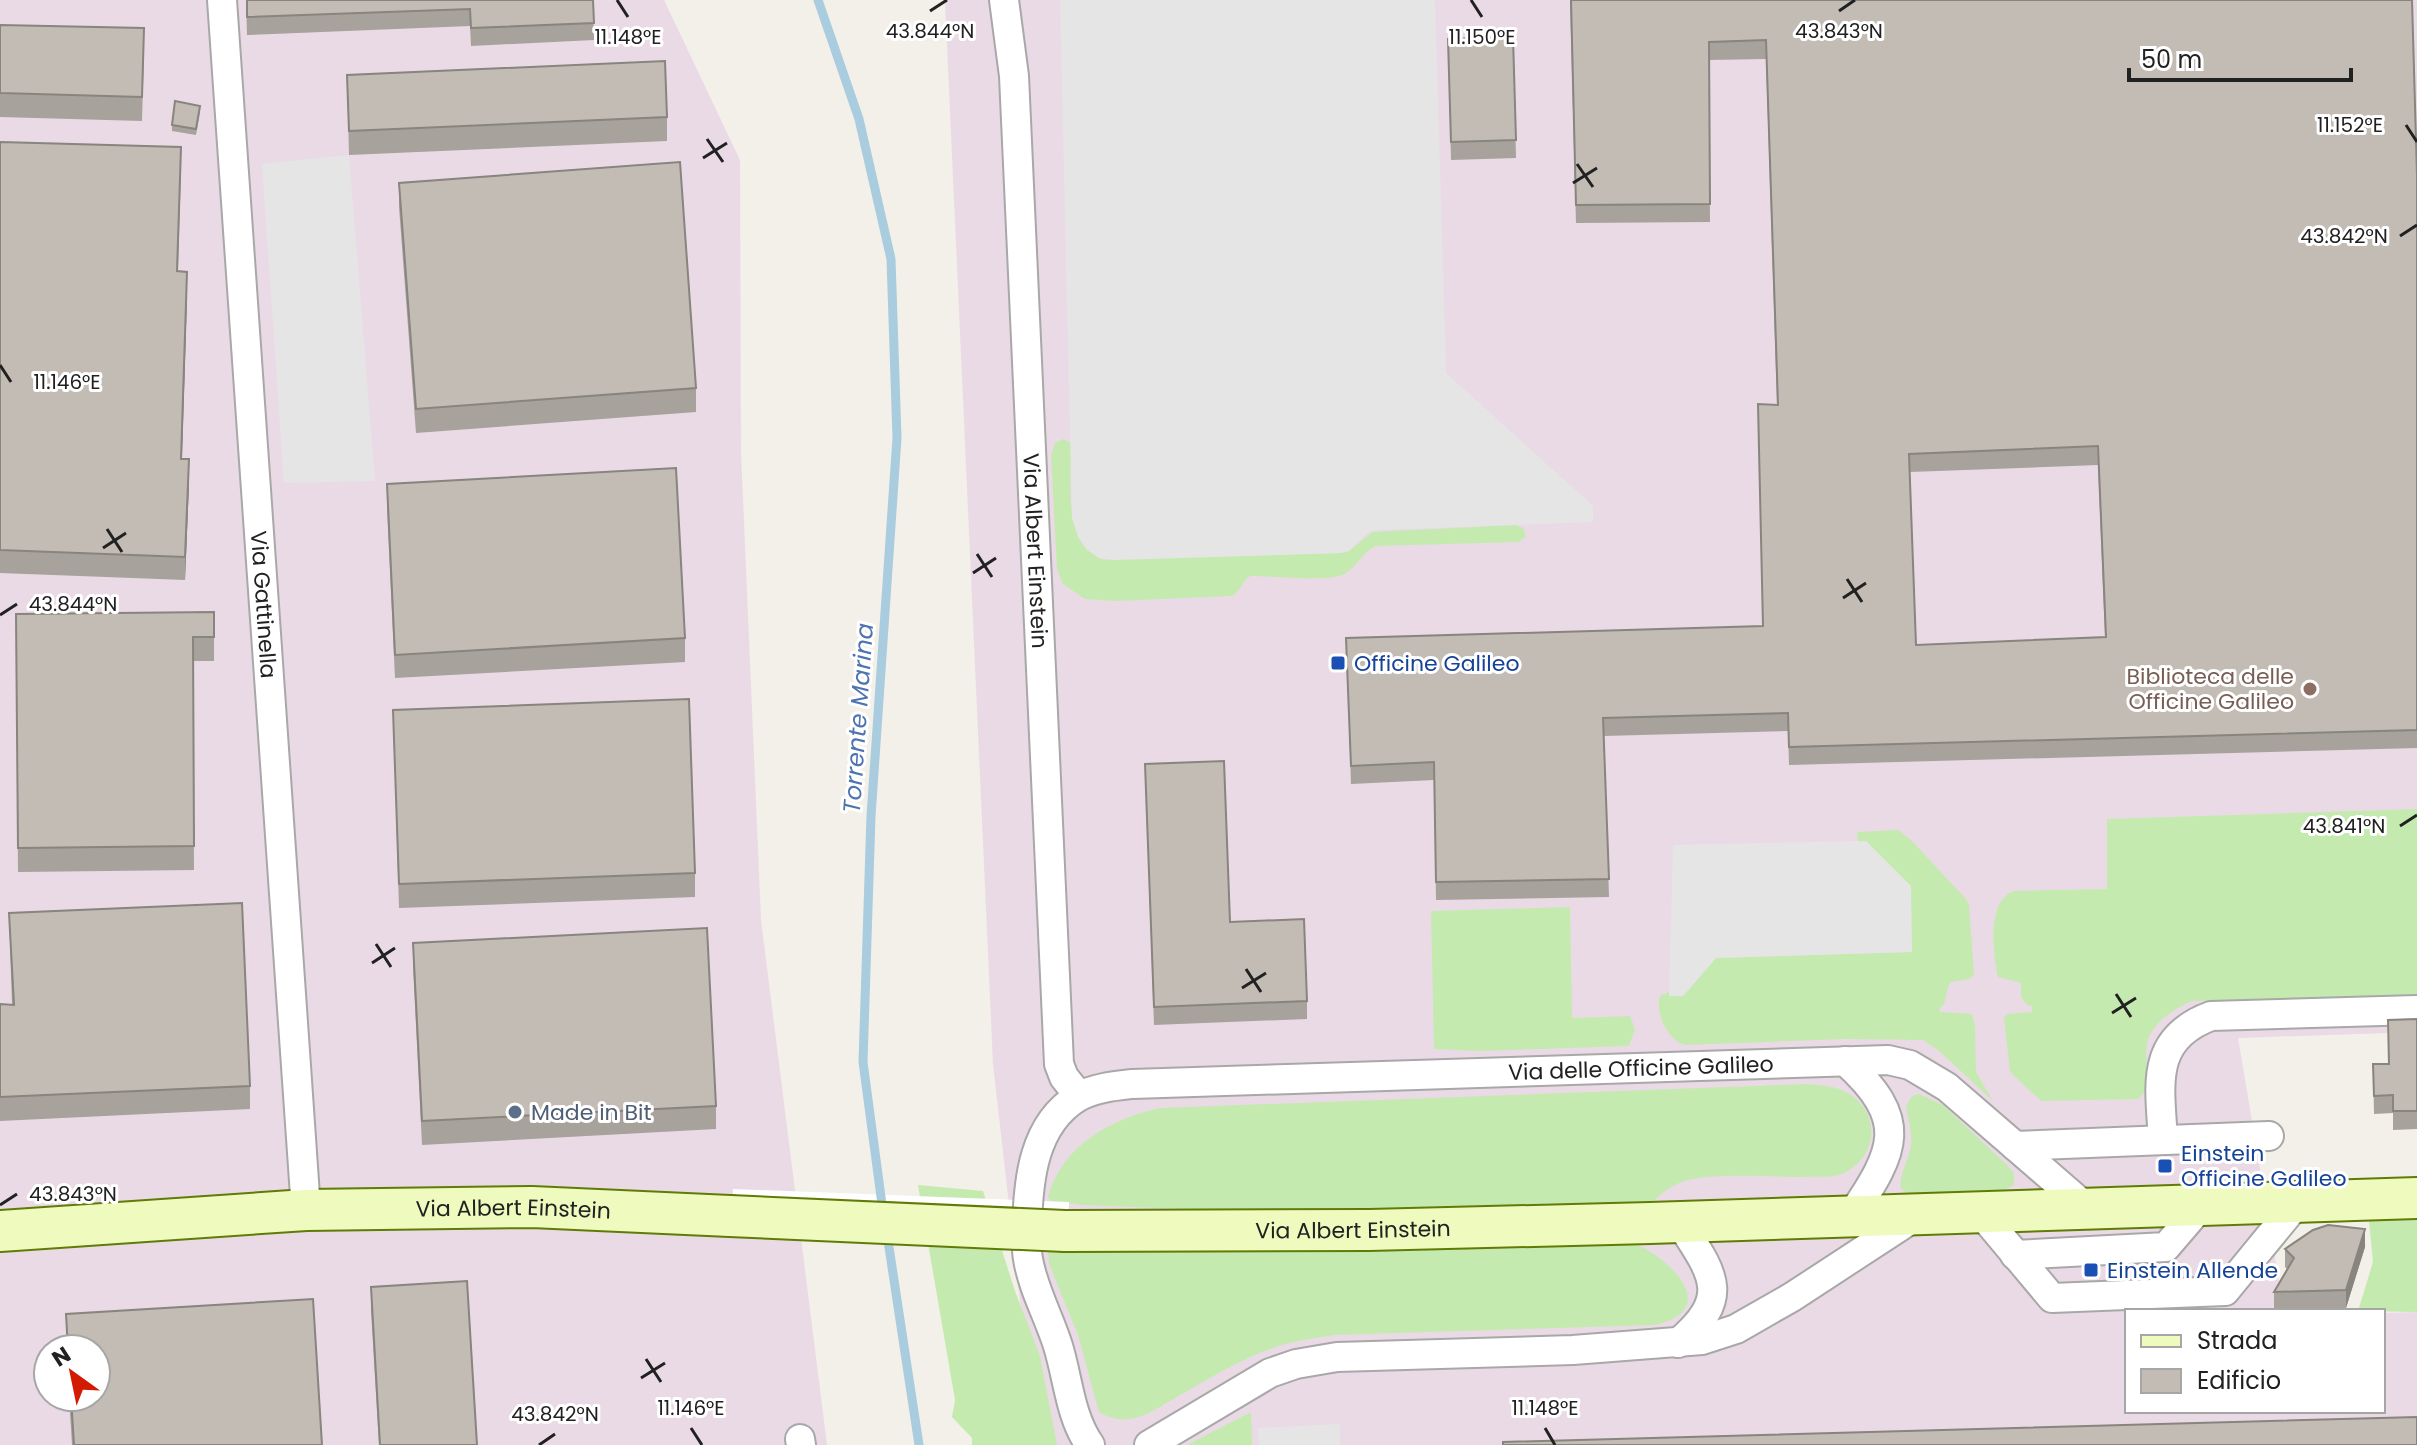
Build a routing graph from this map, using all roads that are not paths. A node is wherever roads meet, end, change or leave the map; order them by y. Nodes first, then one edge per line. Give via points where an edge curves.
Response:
1 (222, 0) edge
2 (1004, 0) edge
3 (2417, 1010) edge
4 (1845, 1061) junction
5 (1079, 1096) junction
6 (2269, 1136) dead end
7 (2163, 1140) junction
8 (2015, 1146) junction
9 (2417, 1198) edge
10 (2298, 1202) junction
11 (2202, 1205) junction
12 (2088, 1209) junction
13 (306, 1210) junction
14 (1980, 1212) junction
15 (1920, 1214) junction
16 (1851, 1216) junction
17 (1680, 1223) junction
18 (0, 1231) edge
19 (2015, 1255) junction
20 (1678, 1343) junction
21 (1090, 1445) edge
22 (1149, 1445) edge

1 - 13 street, Via Gattinella
2 - 5 street, Via Albert Einstein via 1014,76 1059,1064
3 - 7 street via 2211,1016 2190,1024 2167,1053 2159,1076
4 - 5 street, Via delle Officine Galileo via 1132,1084
4 - 8 street, Via delle Officine Galileo via 1910,1065
4 - 16 street via 1866,1080 1889,1118 1885,1157
5 - 21 street via 1050,1125 1035,1154 1028,1188 1027,1257 1059,1348 1074,1411
6 - 7 street
7 - 8 street
8 - 12 street, Via delle Officine Galileo
9 - 10 street, Via Albert Einstein
10 - 11 street, Via Albert Einstein
10 - 19 street via 2225,1291 2052,1298
11 - 12 street, Via Albert Einstein
11 - 19 street via 2166,1247
12 - 14 street, Via Albert Einstein
13 - 17 street, Via Albert Einstein, bridge via 532,1207 1065,1231
13 - 18 street, Via Albert Einstein
14 - 15 street, Via Albert Einstein
14 - 19 street
15 - 16 street, Via Albert Einstein
15 - 20 street via 1736,1329
16 - 17 street, Via Albert Einstein
17 - 20 street via 1700,1253 1713,1295 1699,1325
20 - 22 street via 1337,1357 1296,1364 1270,1373

